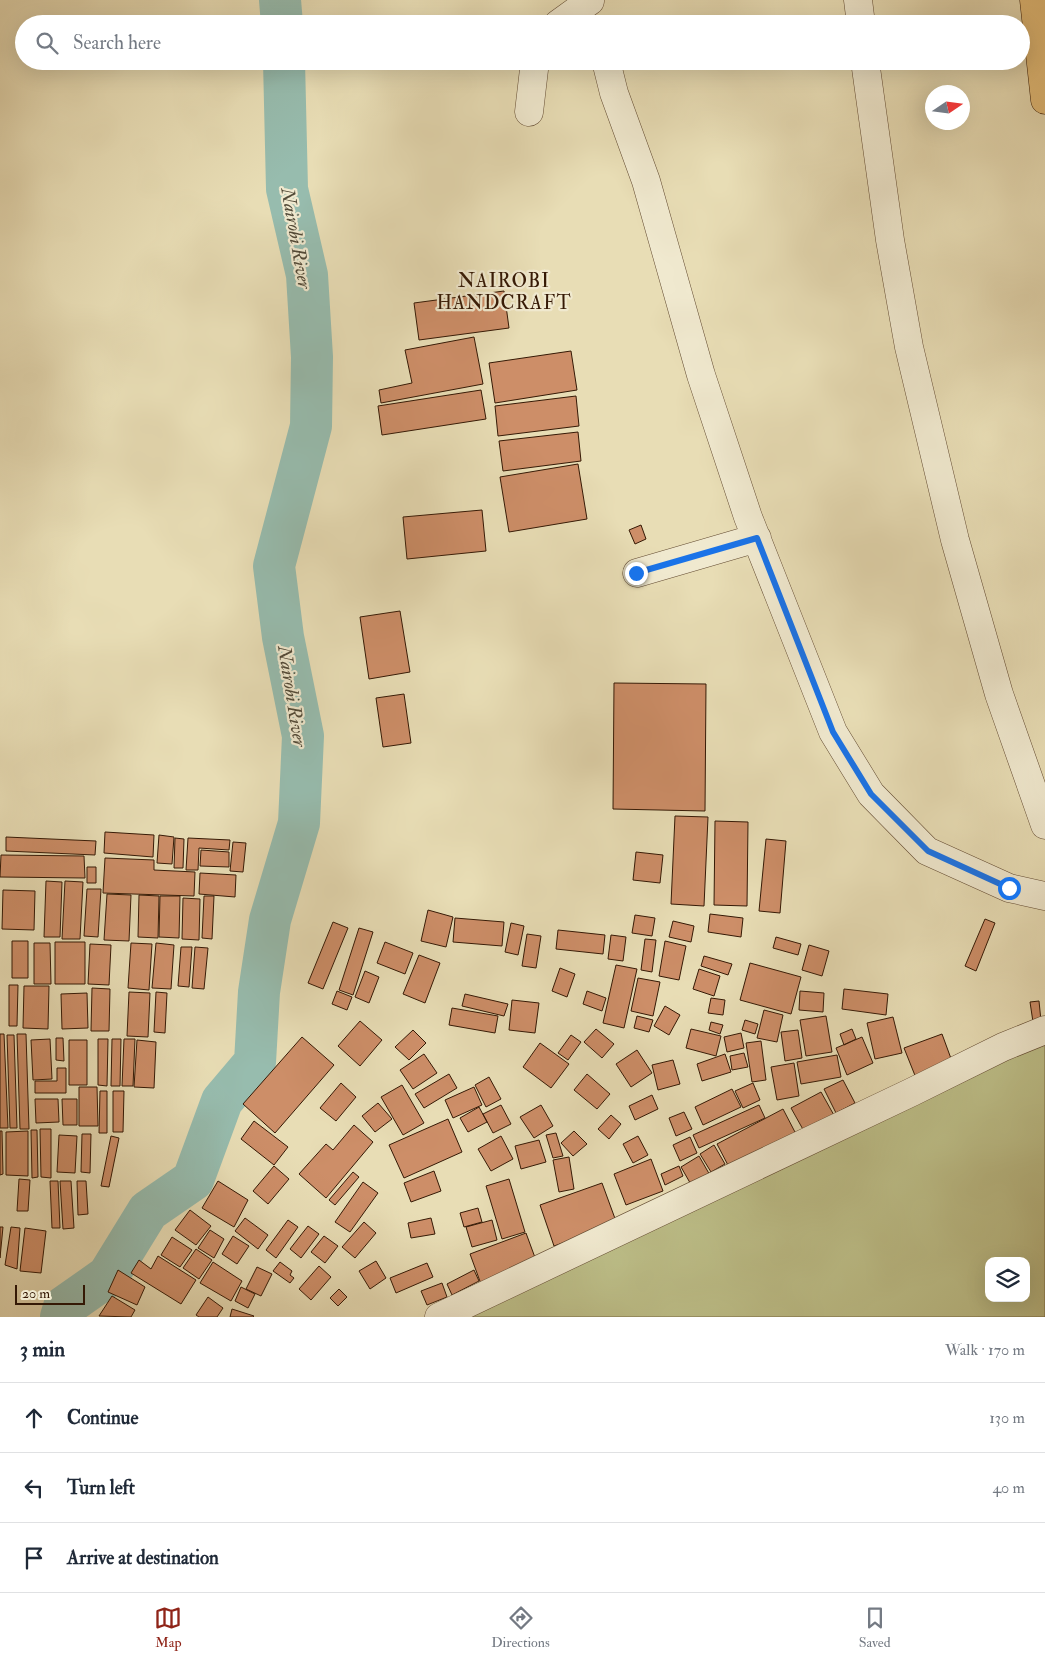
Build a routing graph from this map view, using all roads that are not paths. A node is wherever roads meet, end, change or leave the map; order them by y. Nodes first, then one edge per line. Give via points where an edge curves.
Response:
1 (858, 0) edge
2 (1034, 0) edge
3 (592, 8) edge
4 (577, 15) edge
5 (860, 15) edge
6 (535, 70) edge
7 (608, 70) edge
8 (866, 70) edge
9 (1045, 100) edge
10 (529, 112) dead end
11 (757, 538) junction
12 (636, 573) dead end
13 (1045, 825) edge
14 (1045, 896) edge
15 (1045, 1030) edge
16 (439, 1317) edge

1 - 5 street
2 - 9 main road
3 - 4 street
6 - 10 street
7 - 11 street via 646,181 701,375
8 - 13 street via 909,347 958,549 999,694
11 - 12 street
11 - 14 street via 833,732 871,794 928,851 1009,888
15 - 16 street via 1003,1047

